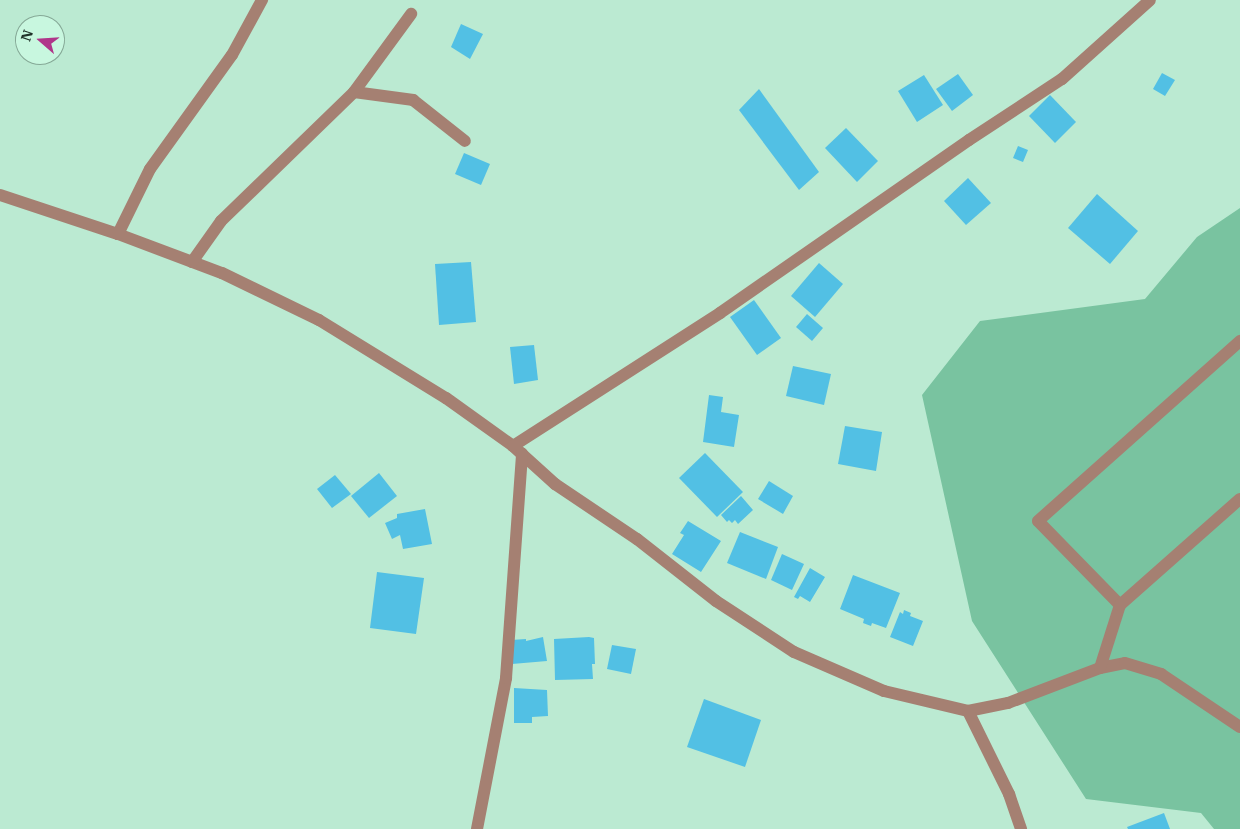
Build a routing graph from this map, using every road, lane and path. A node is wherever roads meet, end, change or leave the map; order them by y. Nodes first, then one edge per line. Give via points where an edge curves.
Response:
1 (262, 0) edge
2 (1150, 0) edge
3 (411, 14) dead end
4 (354, 92) junction
5 (465, 141) dead end
6 (0, 195) edge
7 (118, 234) junction
8 (192, 262) junction
9 (1240, 341) edge
10 (518, 450) junction
11 (1240, 499) edge
12 (1120, 605) junction
13 (1100, 668) junction
14 (968, 711) junction
15 (1240, 726) edge
16 (477, 829) edge
17 (1020, 829) edge

1 - 7 street via 232,55 150,169
2 - 10 street via 1062,79
3 - 4 street
4 - 5 street via 414,100
4 - 8 street via 222,221
6 - 7 street
7 - 8 street
8 - 10 street via 319,320 446,398
9 - 12 street via 1038,521
10 - 14 street via 555,484 637,539 716,601 794,652 884,690
10 - 16 street via 506,678
11 - 12 street
12 - 13 street
13 - 14 street via 1008,703
13 - 15 street via 1125,663 1161,674
14 - 17 street via 1009,794

